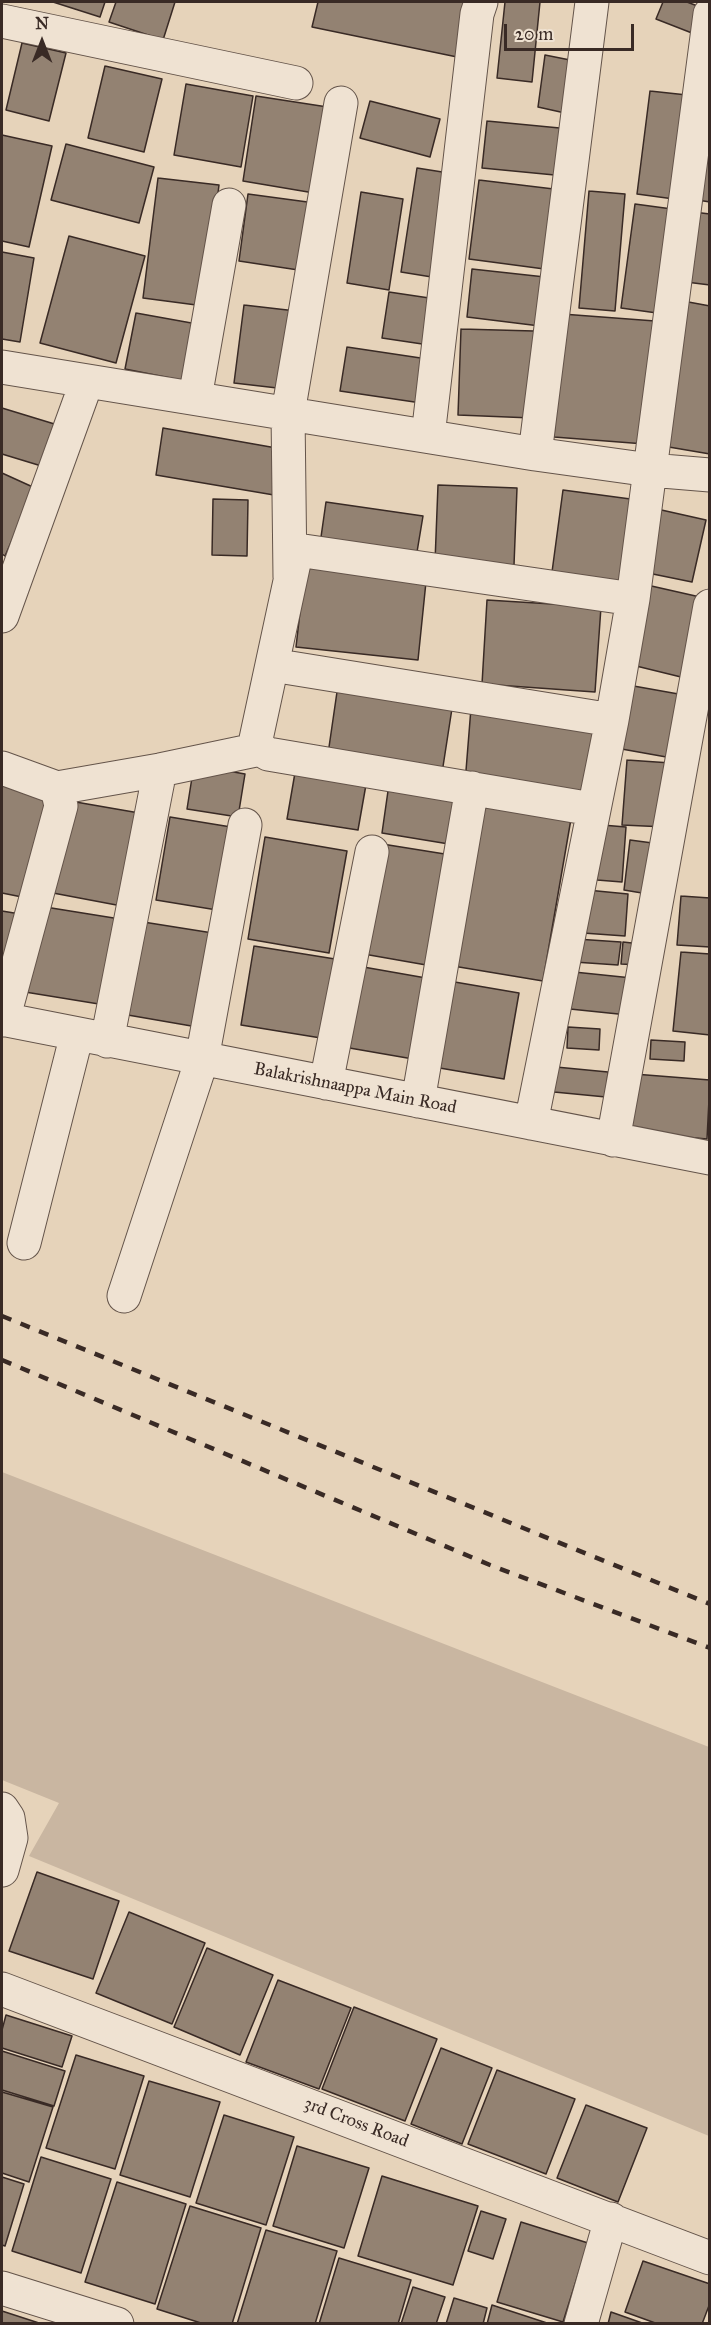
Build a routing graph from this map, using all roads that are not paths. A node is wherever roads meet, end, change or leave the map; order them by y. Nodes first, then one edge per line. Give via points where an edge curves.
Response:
1 (481, 2) edge
2 (592, 2) edge
3 (710, 14) edge
4 (7, 21) edge
5 (296, 83) dead end
6 (341, 103) dead end
7 (229, 205) dead end
8 (2, 367) edge
9 (87, 381) junction
10 (195, 398) junction
11 (288, 413) junction
12 (428, 436) junction
13 (536, 454) junction
14 (650, 470) junction
15 (710, 475) edge
16 (290, 580) junction
17 (633, 599) junction
18 (710, 606) edge
19 (2, 616) edge
20 (272, 665) junction
21 (612, 720) junction
22 (260, 749) junction
23 (2, 768) edge
24 (160, 770) junction
25 (57, 788) junction
26 (472, 788) junction
27 (592, 809) junction
28 (245, 825) dead end
29 (372, 852) dead end
30 (2, 1020) edge
31 (92, 1037) junction
32 (202, 1059) junction
33 (326, 1083) junction
34 (418, 1101) junction
35 (531, 1123) junction
36 (614, 1140) junction
37 (710, 1158) edge
38 (24, 1243) dead end
39 (124, 1296) dead end
40 (2, 1809) edge
41 (2, 1870) edge
42 (2, 1989) edge
43 (611, 2219) junction
44 (710, 2258) edge
45 (2, 2288) edge
46 (117, 2324) edge
47 (581, 2324) edge

1 - 12 street
2 - 13 street
3 - 14 street
4 - 5 street
6 - 11 street
7 - 10 street
8 - 9 street
9 - 10 street
9 - 19 street
10 - 11 street
11 - 12 street
11 - 16 street
12 - 13 street
13 - 14 street
14 - 15 street
14 - 17 street
16 - 17 street via 295,558 304,551
16 - 20 street
17 - 21 street
18 - 36 street
20 - 21 street
20 - 22 street via 256,739
21 - 27 street
22 - 24 street
22 - 26 street via 268,754
23 - 25 street
24 - 25 street
24 - 31 street
25 - 30 street via 61,807
26 - 27 street
26 - 34 street
27 - 35 street
28 - 32 street
29 - 33 street
30 - 31 street, Balakrishnaappa Main Road
31 - 32 street, Balakrishnaappa Main Road
31 - 38 street
32 - 33 street, Balakrishnaappa Main Road
32 - 39 street
33 - 34 street, Balakrishnaappa Main Road
34 - 35 street, Balakrishnaappa Main Road
35 - 36 street, Balakrishnaappa Main Road
36 - 37 street, Balakrishnaappa Main Road
40 - 41 street via 8,1818 11,1838
42 - 43 street, 3rd Cross Road
43 - 44 street, 3rd Cross Road
43 - 47 street
45 - 46 street

